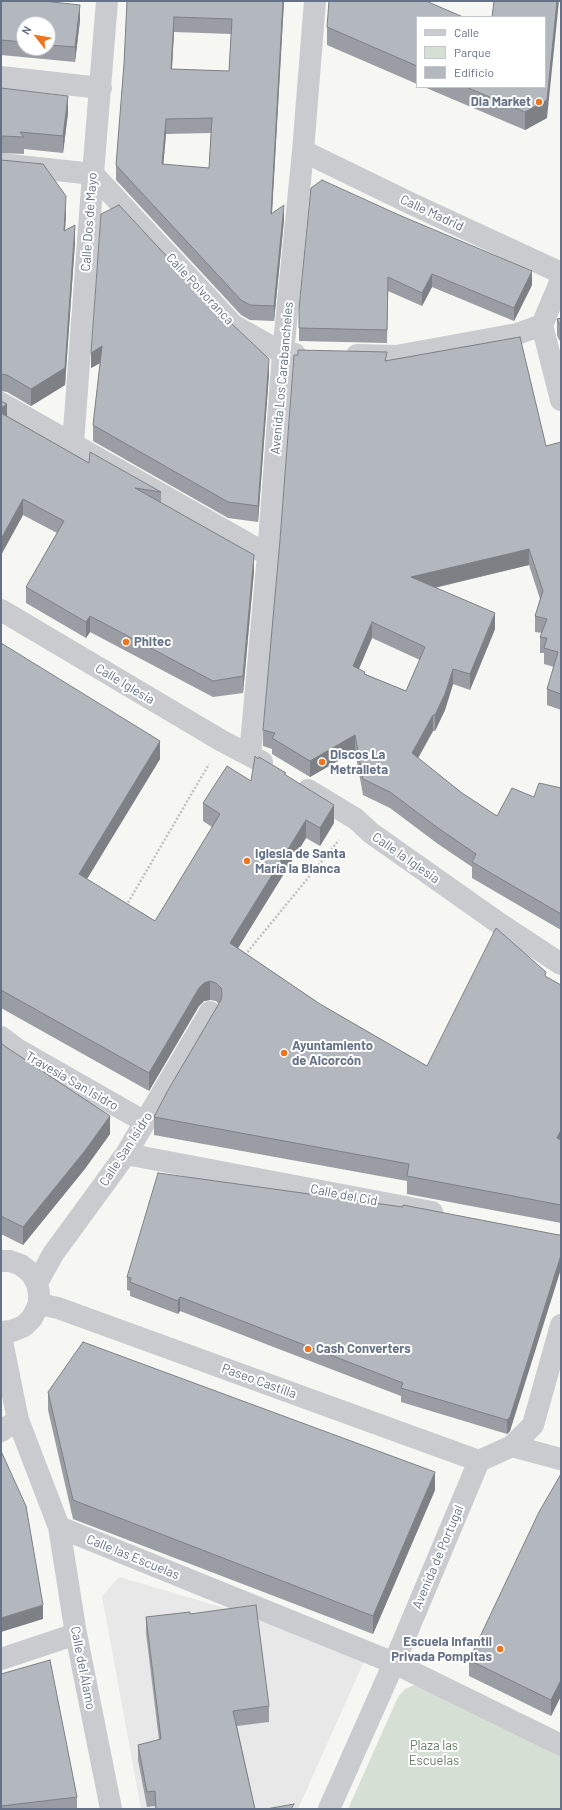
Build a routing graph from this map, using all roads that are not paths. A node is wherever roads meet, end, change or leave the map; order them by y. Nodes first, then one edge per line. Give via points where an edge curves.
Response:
1 (107, 1) edge
2 (315, 1) edge
3 (1, 77) edge
4 (101, 88) junction
5 (303, 151) junction
6 (1, 164) edge
7 (93, 174) junction
8 (561, 273) edge
9 (561, 280) edge
10 (542, 325) junction
11 (283, 353) junction
12 (313, 354) edge
13 (336, 355) edge
14 (561, 400) edge
15 (1, 402) edge
16 (73, 444) junction
17 (268, 555) junction
18 (1, 610) edge
19 (250, 755) junction
20 (561, 964) edge
21 (210, 1012) dead end
22 (1, 1037) edge
23 (145, 1122) junction
24 (126, 1154) junction
25 (452, 1216) edge
26 (4, 1259) edge
27 (37, 1283) junction
28 (39, 1304) junction
29 (561, 1325) edge
30 (1, 1332) edge
31 (1, 1336) edge
32 (10, 1425) edge
33 (512, 1446) junction
34 (561, 1459) edge
35 (479, 1461) junction
36 (59, 1527) junction
37 (76, 1634) junction
38 (1, 1659) edge
39 (394, 1663) junction
40 (561, 1746) edge
41 (111, 1809) edge
42 (329, 1809) edge

1 - 4 street, Calle Dos de Mayo
2 - 5 street, Avenida Los Carabancheles
3 - 4 street
4 - 7 street, Calle Dos de Mayo
5 - 8 street, Calle Madrid
5 - 11 street, Avenida Los Carabancheles
6 - 7 street
7 - 11 street, Calle Polvoranca via 233,325
7 - 16 street, Calle Dos de Mayo
9 - 10 street
10 - 13 street via 517,334 396,356
10 - 14 street
11 - 12 street, Calle Polvoranca
11 - 17 street, Avenida Los Carabancheles
15 - 16 street
16 - 17 street
17 - 19 street, Avenida Los Carabancheles
18 - 19 street, Calle Iglesia
19 - 20 street, Calle la Iglesia via 356,819 371,833
21 - 23 street, Calle San Isidro
22 - 23 street, Travesía San Isidro via 16,1049
23 - 24 street, Calle San Isidro
24 - 25 street, Calle del Cid
24 - 27 street, Calle San Isidro via 53,1254
26 - 27 street via 21,1265 31,1273
27 - 28 street
28 - 30 street via 32,1318 24,1326
28 - 35 street, Paseo Castilla via 58,1308
29 - 33 street via 533,1425
31 - 32 street
32 - 36 street
33 - 34 street
33 - 35 street
35 - 39 street, Avenida de Portugal
36 - 37 street, Calle del Álamo
36 - 39 street, Calle las Escuelas
37 - 38 street
37 - 41 street, Calle del Álamo
39 - 40 street
39 - 42 street, Avenida de Portugal

